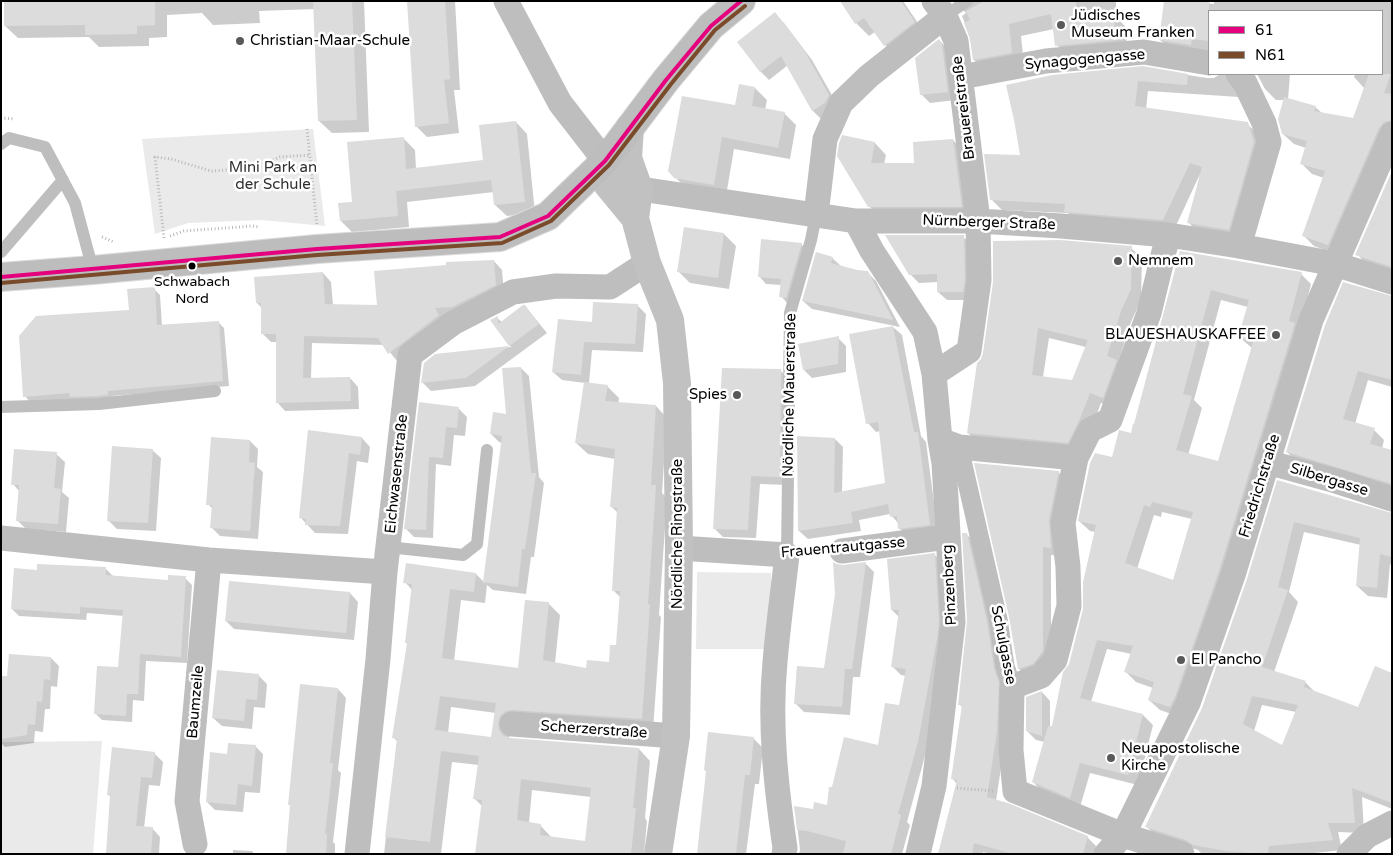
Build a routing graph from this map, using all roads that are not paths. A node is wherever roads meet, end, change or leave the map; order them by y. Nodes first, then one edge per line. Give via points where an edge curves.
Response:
1 (506, 1) edge
2 (741, 1) edge
3 (967, 1) edge
4 (939, 9) edge
5 (1208, 63) edge
6 (1239, 75) edge
7 (961, 77) junction
8 (630, 127) junction
9 (1392, 134) edge
10 (1, 144) edge
11 (599, 176) junction
12 (63, 180) junction
13 (639, 189) junction
14 (816, 215) junction
15 (635, 218) junction
16 (856, 221) junction
17 (978, 221) junction
18 (1168, 235) junction
19 (1239, 246) junction
20 (1, 252) edge
21 (647, 263) junction
22 (1335, 264) junction
23 (93, 270) junction
24 (1, 277) edge
25 (1392, 282) edge
26 (934, 374) junction
27 (215, 391) dead end
28 (1, 408) edge
29 (949, 444) junction
30 (487, 450) dead end
31 (1076, 458) junction
32 (1267, 462) junction
33 (1392, 499) edge
34 (947, 537) junction
35 (1, 538) edge
36 (388, 547) junction
37 (679, 548) junction
38 (842, 551) dead end
39 (787, 556) junction
40 (209, 560) junction
41 (385, 572) junction
42 (1012, 688) junction
43 (512, 724) dead end
44 (676, 736) junction
45 (1392, 823) edge
46 (1122, 835) junction
47 (195, 844) dead end
48 (357, 854) edge
49 (658, 854) edge
50 (784, 854) edge
51 (918, 854) edge
52 (1106, 854) edge
53 (1182, 854) edge
54 (1349, 854) edge

1 - 11 street
2 - 8 main road via 711,26
3 - 4 lane, Nördliche Mauerstraße
4 - 7 street, Brauereistraße via 956,41
4 - 14 street, Nördliche Mauerstraße via 841,103 825,139
5 - 7 street, Synagogengasse via 1144,52 1046,61
6 - 19 street via 1264,124 1269,142
7 - 17 street, Brauereistraße
8 - 11 main road
8 - 13 main road, Nördliche Ringstraße via 628,158
9 - 22 street, Friedrichstraße
10 - 12 lane via 9,138 45,147
11 - 13 main road
11 - 15 main road, Nördliche Ringstraße
11 - 23 main road via 548,216 500,237 317,249
12 - 20 lane
12 - 23 lane via 75,203
13 - 14 street, Nürnberger Straße
13 - 15 main road, Nördliche Ringstraße
14 - 16 street, Nürnberger Straße
14 - 39 lane, Nördliche Mauerstraße via 790,313
15 - 21 main road, Nördliche Ringstraße
16 - 17 street, Nürnberger Straße
16 - 26 street, Pinzenberg via 925,332
17 - 18 street, Nürnberger Straße
17 - 26 street via 979,280 969,351
18 - 19 street, Nürnberger Straße
18 - 31 street via 1148,313 1110,420 1090,430
19 - 22 street, Nürnberger Straße
21 - 36 street, Eichwasenstraße via 610,287 556,286 513,292 453,323 410,355
21 - 37 main road, Nördliche Ringstraße via 670,320 677,383
22 - 25 street, Nürnberger Straße
22 - 32 street, Friedrichstraße via 1311,320
23 - 24 main road
26 - 29 street, Pinzenberg
27 - 28 lane via 99,404
29 - 31 street
29 - 34 street, Pinzenberg via 944,463
29 - 42 street, Schulgasse via 998,619
30 - 36 lane via 476,544 464,555
31 - 42 street via 1063,523 1068,606 1055,660 1041,676
32 - 33 street, Silbergasse
32 - 46 street, Friedrichstraße via 1233,576 1188,702
34 - 38 street, Frauentrautgasse
34 - 51 street, Pinzenberg via 953,622 934,786
35 - 40 street
36 - 41 street, Eichwasenstraße
37 - 39 street, Frauentrautgasse
37 - 44 main road, Nördliche Ringstraße
39 - 50 street, Nördliche Mauerstraße via 774,663 773,736
40 - 41 street
40 - 47 street, Baumzeile via 187,801
41 - 48 street, Eichwasenstraße
42 - 46 street, Schulgasse via 1011,750 1015,791
43 - 44 street, Scherzerstraße
44 - 49 main road, Nördliche Ringstraße
45 - 54 street via 1367,836
46 - 52 street, Friedrichstraße
46 - 53 street

